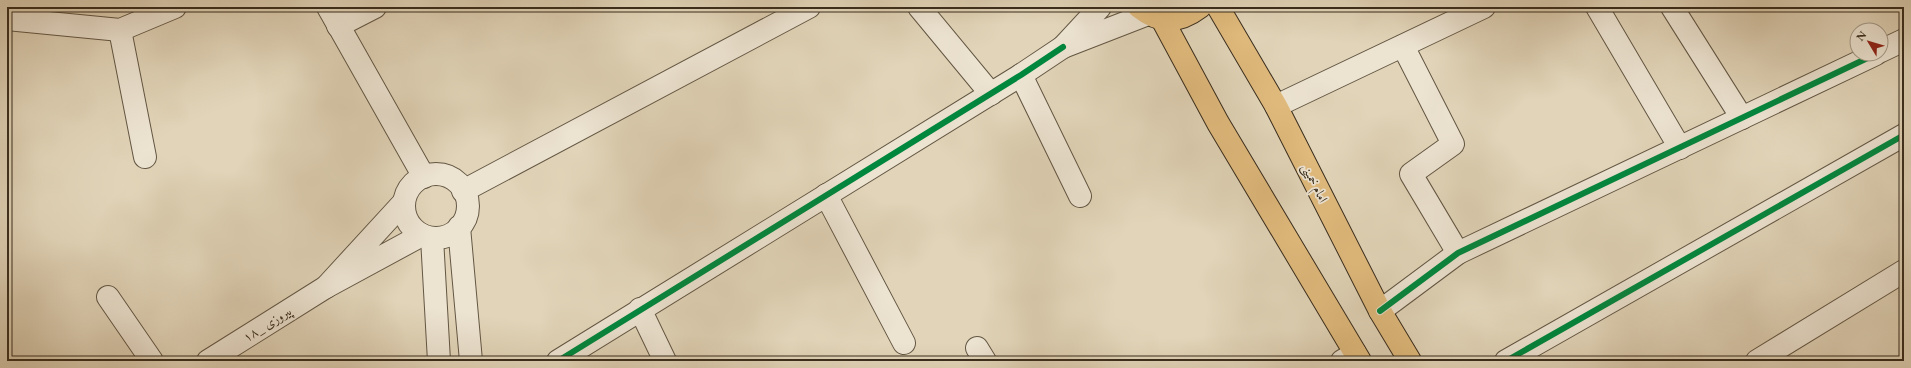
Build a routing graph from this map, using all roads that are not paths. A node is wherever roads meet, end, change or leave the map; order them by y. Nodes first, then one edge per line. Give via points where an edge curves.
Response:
1 (175, 7) edge
2 (328, 7) edge
3 (375, 7) edge
4 (809, 7) edge
5 (919, 7) edge
6 (1100, 7) edge
7 (1200, 7) edge
8 (1218, 7) edge
9 (1484, 7) edge
10 (1597, 7) edge
11 (1672, 7) edge
12 (1149, 14) edge
13 (7, 19) edge
14 (338, 26) junction
15 (120, 30) junction
16 (1904, 40) edge
17 (1403, 46) junction
18 (1063, 47) junction
19 (1889, 47) edge
20 (1859, 62) edge
21 (1021, 75) junction
22 (991, 94) junction
23 (1276, 106) junction
24 (1742, 118) junction
25 (1904, 135) edge
26 (1680, 148) junction
27 (146, 157) dead end
28 (424, 177) junction
29 (463, 191) junction
30 (826, 195) junction
31 (1080, 196) dead end
32 (404, 202) junction
33 (460, 227) junction
34 (427, 237) junction
35 (1458, 253) junction
36 (1904, 271) edge
37 (326, 287) junction
38 (108, 296) dead end
39 (640, 309) junction
40 (1380, 311) junction
41 (904, 343) dead end
42 (1352, 358) edge
43 (152, 361) edge
44 (208, 361) edge
45 (439, 361) edge
46 (472, 361) edge
47 (558, 361) edge
48 (665, 361) edge
49 (1410, 361) edge
50 (1506, 361) edge
51 (1757, 361) edge

1 - 15 street
2 - 14 street
3 - 14 street
4 - 29 street
5 - 22 street
6 - 18 street
7 - 12 main road via 1190,15 1176,19
8 - 23 main road, امام خمینی
9 - 17 street
10 - 26 street
11 - 24 street
12 - 18 street
12 - 42 main road via 1218,123
13 - 15 street
14 - 28 street
15 - 27 street
16 - 19 street
17 - 23 street
17 - 35 street via 1453,144 1411,174
18 - 21 street
20 - 24 street
21 - 22 street
21 - 31 street
22 - 30 street
23 - 40 main road, امام خمینی
24 - 26 street
25 - 50 street
26 - 35 street
28 - 29 street via 445,176 454,180
28 - 32 street via 411,187
29 - 33 street via 467,197 468,208
30 - 39 street
30 - 41 street
32 - 34 street via 408,222
32 - 37 street
33 - 34 street via 452,234
33 - 46 street
34 - 37 street
34 - 45 street
35 - 40 street
36 - 51 street
37 - 44 street, پیروزی _۱۸
38 - 43 street
39 - 47 street
39 - 48 street
40 - 49 main road, امام خمینی

